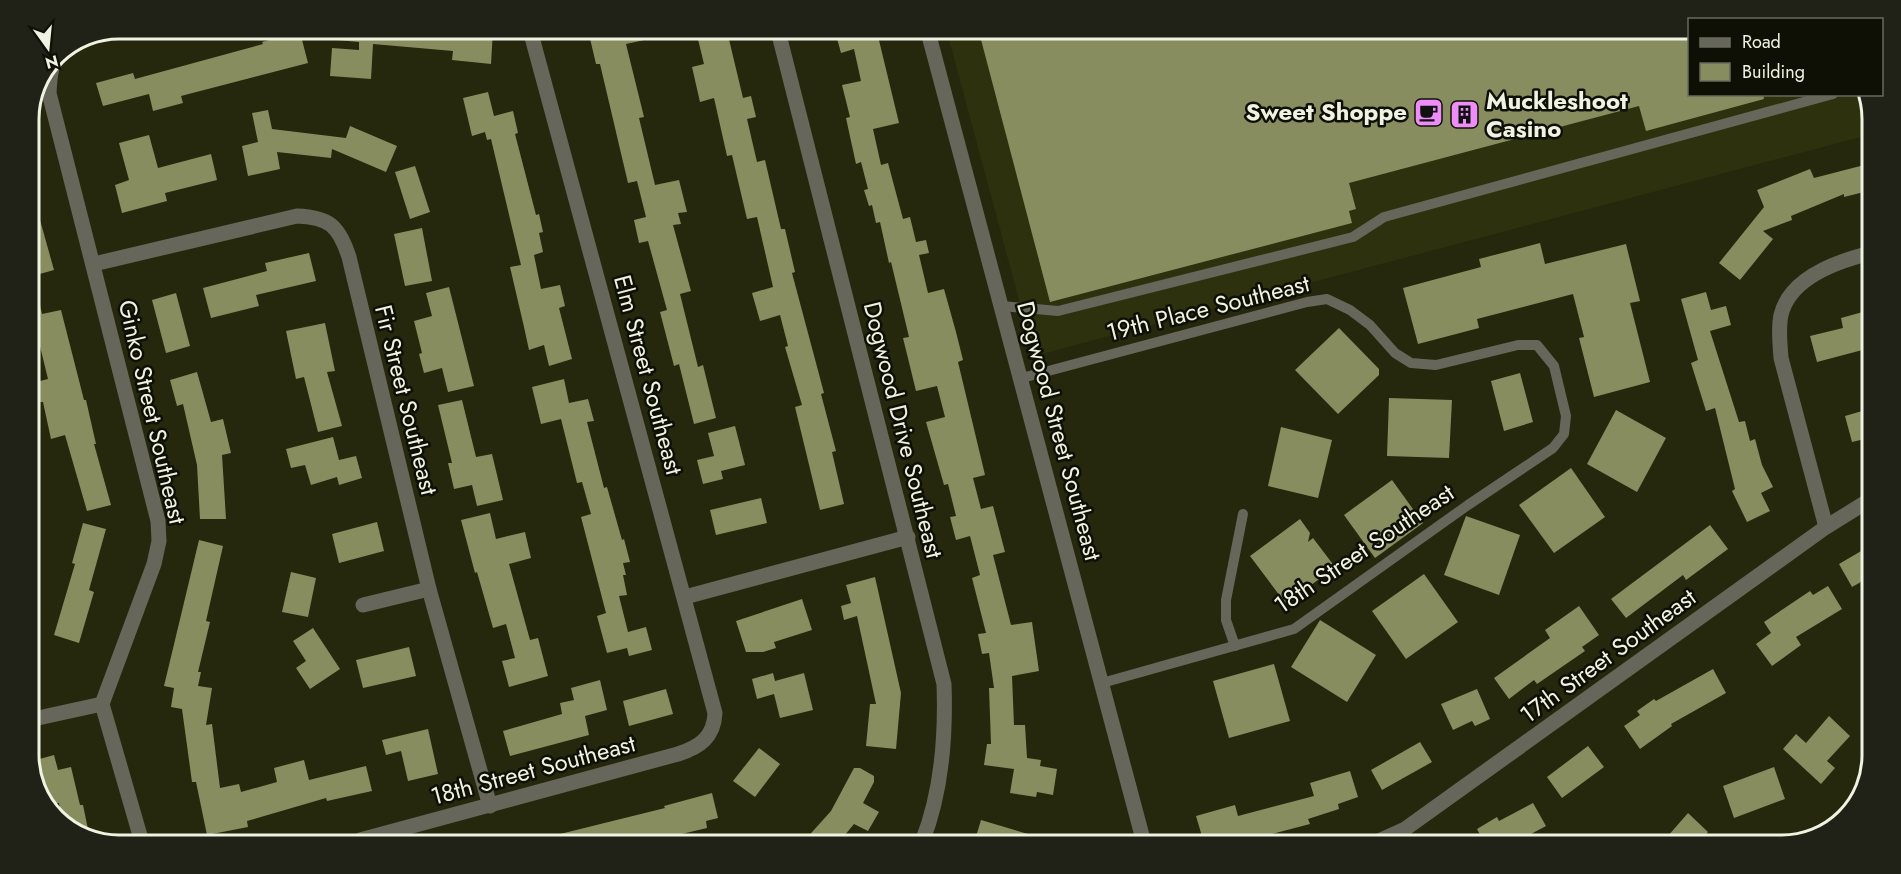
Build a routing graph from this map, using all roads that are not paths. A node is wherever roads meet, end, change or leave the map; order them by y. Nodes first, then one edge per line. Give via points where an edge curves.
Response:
1 (532, 39) edge
2 (780, 39) edge
3 (930, 39) edge
4 (50, 78) edge
5 (1826, 96) edge
6 (1862, 256) edge
7 (94, 264) junction
8 (1002, 306) junction
9 (1022, 378) junction
10 (1564, 435) joint
11 (1862, 505) edge
12 (1243, 514) dead end
13 (1826, 527) junction
14 (908, 537) junction
15 (429, 589) junction
16 (685, 597) junction
17 (363, 604) dead end
18 (1235, 646) junction
19 (1102, 683) junction
20 (102, 704) junction
21 (39, 718) edge
22 (711, 732) joint
23 (490, 806) junction
24 (140, 835) edge
25 (379, 835) edge
26 (924, 835) edge
27 (1142, 835) edge
28 (1392, 835) edge

1 - 16 street, Elm Street Southeast
2 - 14 street, Dogwood Drive Southeast
3 - 8 street, Dogwood Street Southeast
4 - 7 street, Ginko Street Southeast via 50,93
5 - 8 lane via 1384,217 1353,237 1058,311
6 - 13 street via 1819,270 1793,292 1782,312 1779,332 1781,358
7 - 15 street, Fir Street Southeast via 297,216 316,217 333,224 349,257
7 - 20 street, Ginko Street Southeast via 158,521 159,541
8 - 9 street, Dogwood Street Southeast
9 - 10 lane, 19th Place Southeast via 1307,302 1327,300 1350,310 1395,353 1412,363 1436,365 1518,345 1537,345 1554,366 1566,416
9 - 19 street, Dogwood Street Southeast
10 - 18 lane, 18th Street Southeast via 1553,448 1294,629
11 - 13 street, 17th Street Southeast
12 - 18 lane via 1226,600 1226,620
13 - 28 street, 17th Street Southeast
14 - 16 street
14 - 26 street, Dogwood Drive Southeast via 944,684 942,759 936,801
15 - 17 street
15 - 23 street, Fir Street Southeast
16 - 22 street, Elm Street Southeast via 716,713
18 - 19 lane, 18th Street Southeast
19 - 27 street, Dogwood Street Southeast
20 - 21 street
20 - 24 street
22 - 23 street, 18th Street Southeast via 694,749
23 - 25 street, 18th Street Southeast

